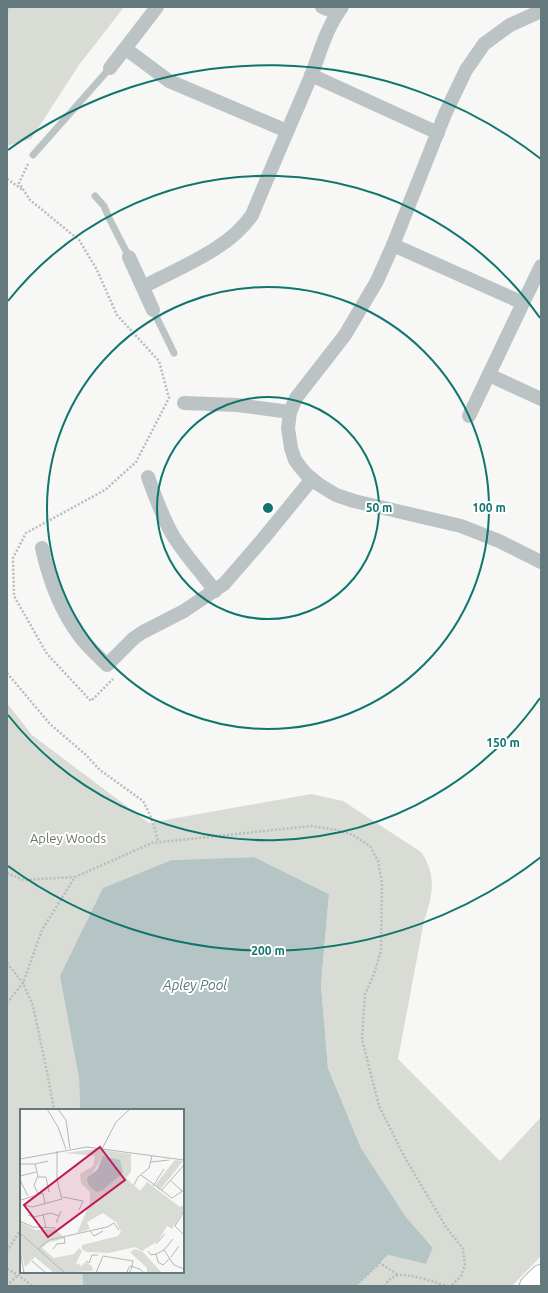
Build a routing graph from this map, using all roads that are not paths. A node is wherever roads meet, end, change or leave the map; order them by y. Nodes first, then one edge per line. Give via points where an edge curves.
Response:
1 (157, 7) edge
2 (322, 7) edge
3 (340, 10) edge
4 (541, 11) edge
5 (126, 49) junction
6 (110, 68) joint
7 (311, 75) junction
8 (287, 131) junction
9 (438, 133) junction
10 (33, 155) road end
11 (96, 196) dead end
12 (393, 245) junction
13 (129, 258) joint
14 (541, 266) edge
15 (143, 287) junction
16 (523, 303) junction
17 (153, 310) joint
18 (174, 352) dead end
19 (489, 375) junction
20 (541, 399) edge
21 (184, 403) dead end
22 (290, 412) junction
23 (469, 416) dead end
24 (148, 477) dead end
25 (312, 479) junction
26 (42, 548) dead end
27 (541, 562) edge
28 (215, 590) junction
29 (541, 1276) edge
30 (531, 1286) edge

1 - 5 street
2 - 3 street
3 - 7 street via 328,29
4 - 9 street via 510,25 484,44 466,70
5 - 6 street
5 - 8 street via 169,81
6 - 10 lane
7 - 8 street
7 - 9 street
8 - 15 street via 252,215 244,226 215,249
9 - 12 street
11 - 13 lane via 104,206
12 - 16 street
12 - 22 street via 377,281 356,317 332,353 296,398
13 - 15 street
14 - 16 street
15 - 17 street
16 - 19 street
17 - 18 lane
19 - 20 street
19 - 23 street
21 - 22 street via 238,405
22 - 25 street via 288,428 291,448 295,460
24 - 28 street via 173,535
25 - 27 street via 345,498 475,531
25 - 28 street via 237,570
26 - 28 street via 53,588 67,615 84,641 107,665 134,638 184,611
29 - 30 main road

